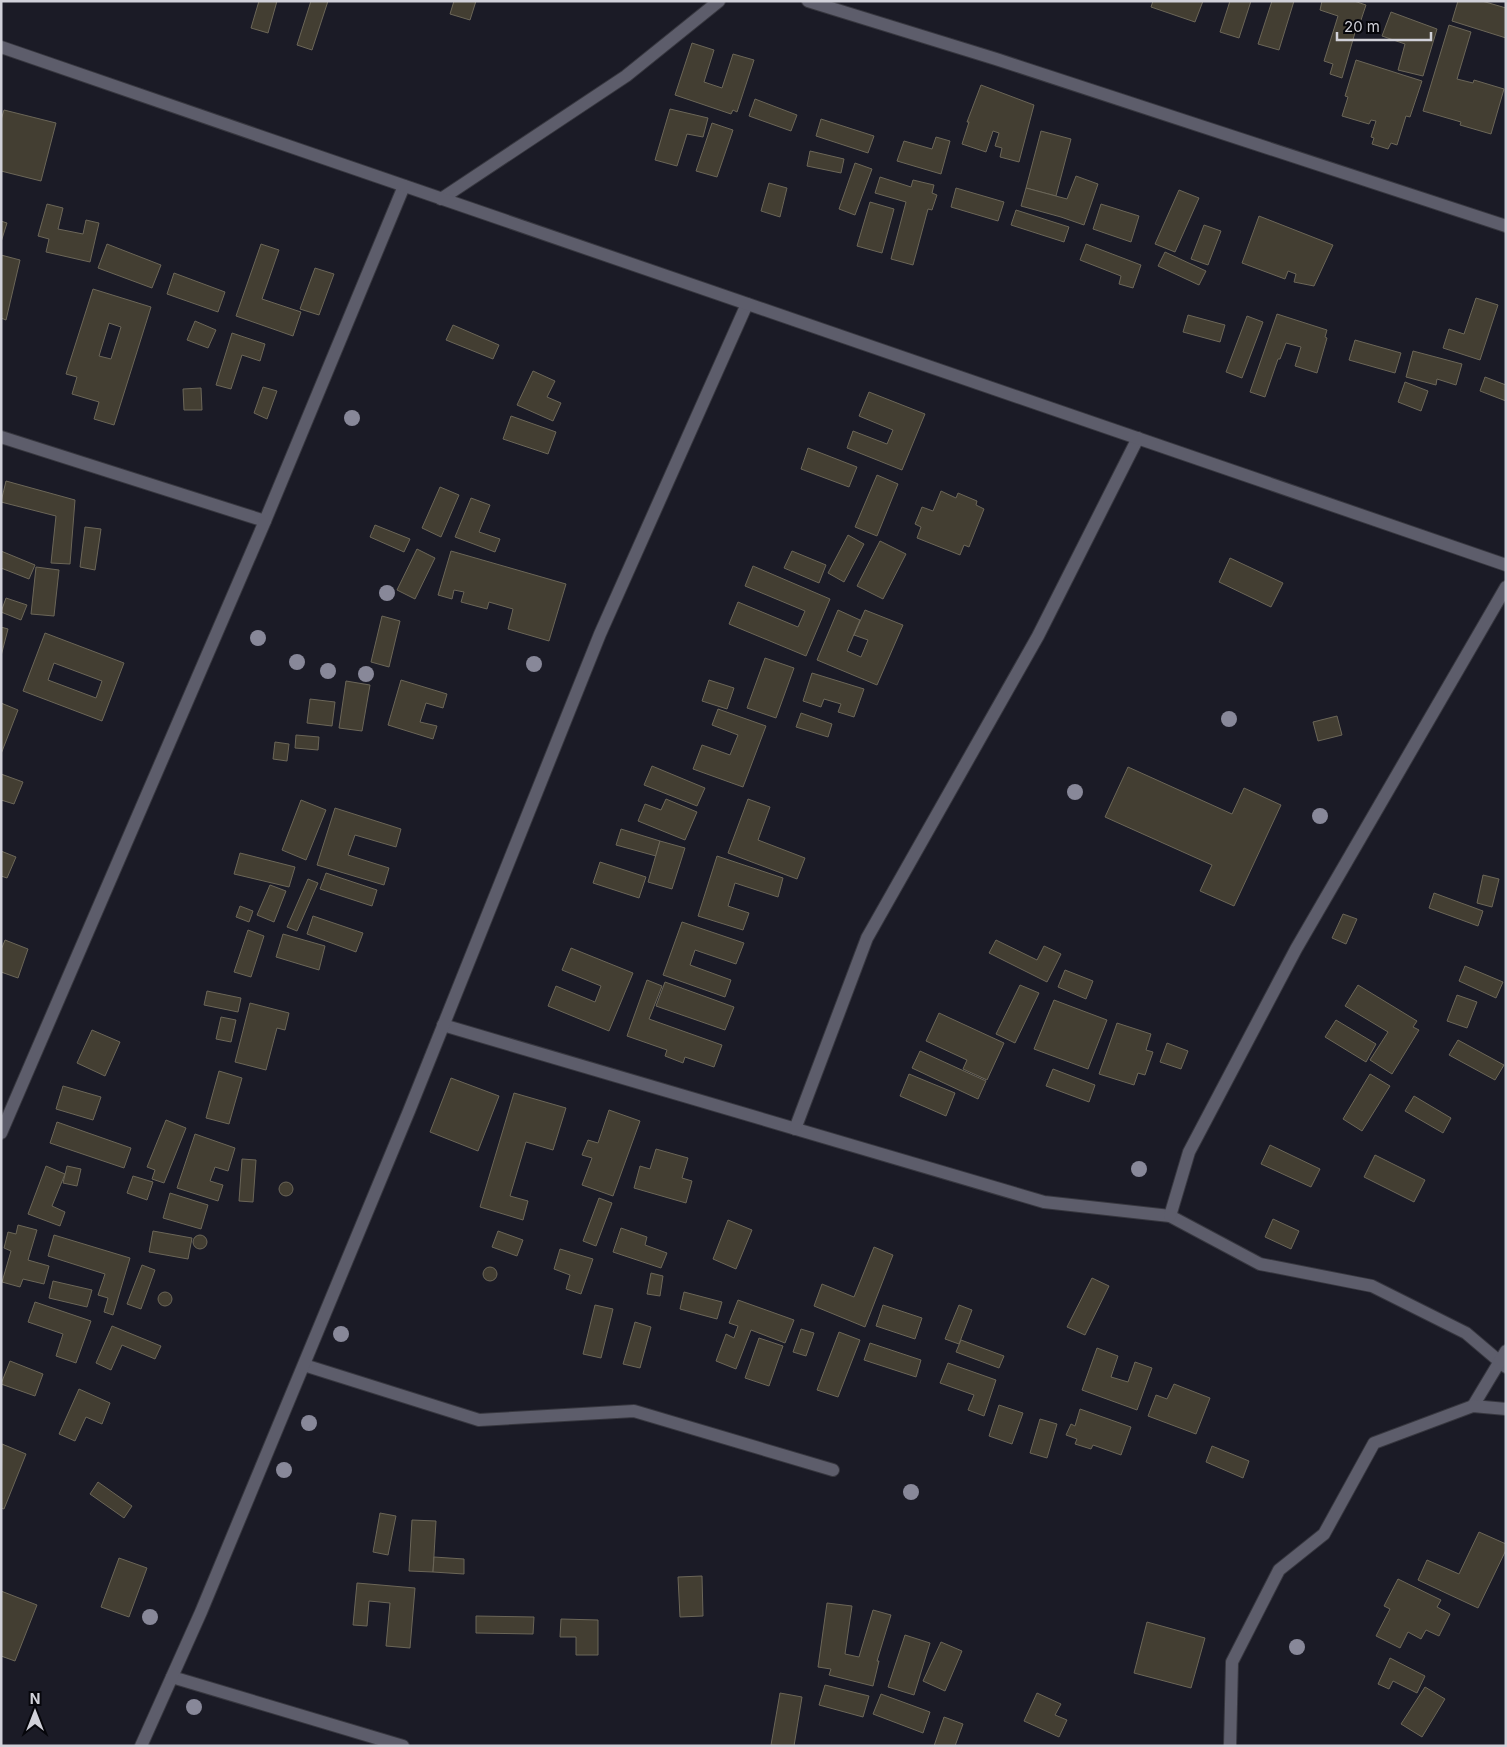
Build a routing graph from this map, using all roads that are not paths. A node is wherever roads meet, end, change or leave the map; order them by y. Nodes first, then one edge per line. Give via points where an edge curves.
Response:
1 (719, 1) edge
2 (808, 1) edge
3 (1, 47) edge
4 (404, 186) junction
5 (441, 199) junction
6 (1506, 226) edge
7 (747, 304) junction
8 (1, 437) edge
9 (1138, 438) junction
10 (265, 521) junction
11 (1506, 565) edge
12 (1506, 587) edge
13 (443, 1025) junction
14 (5, 1114) edge
15 (795, 1129) junction
16 (1, 1133) edge
17 (1170, 1216) junction
18 (1504, 1360) edge
19 (304, 1365) junction
20 (1473, 1406) junction
21 (1506, 1409) edge
22 (833, 1470) dead end
23 (172, 1677) junction
24 (141, 1746) edge
25 (403, 1746) edge
26 (1230, 1746) edge

1 - 5 street via 626,76
2 - 6 street
3 - 4 street
4 - 5 street
4 - 10 street
5 - 7 street
7 - 9 street
7 - 13 street via 600,634
8 - 10 street
9 - 11 street
9 - 15 street via 1038,636 867,938
10 - 14 street
12 - 17 street via 1296,949 1189,1152
13 - 15 street
13 - 19 street
14 - 16 street
15 - 17 street via 1044,1202
17 - 18 street via 1260,1264 1372,1286 1466,1333
18 - 20 street
19 - 22 street via 479,1420 634,1412
19 - 23 street
20 - 21 street
20 - 26 street via 1374,1443 1324,1534 1279,1570 1232,1662
23 - 24 street
23 - 25 street

